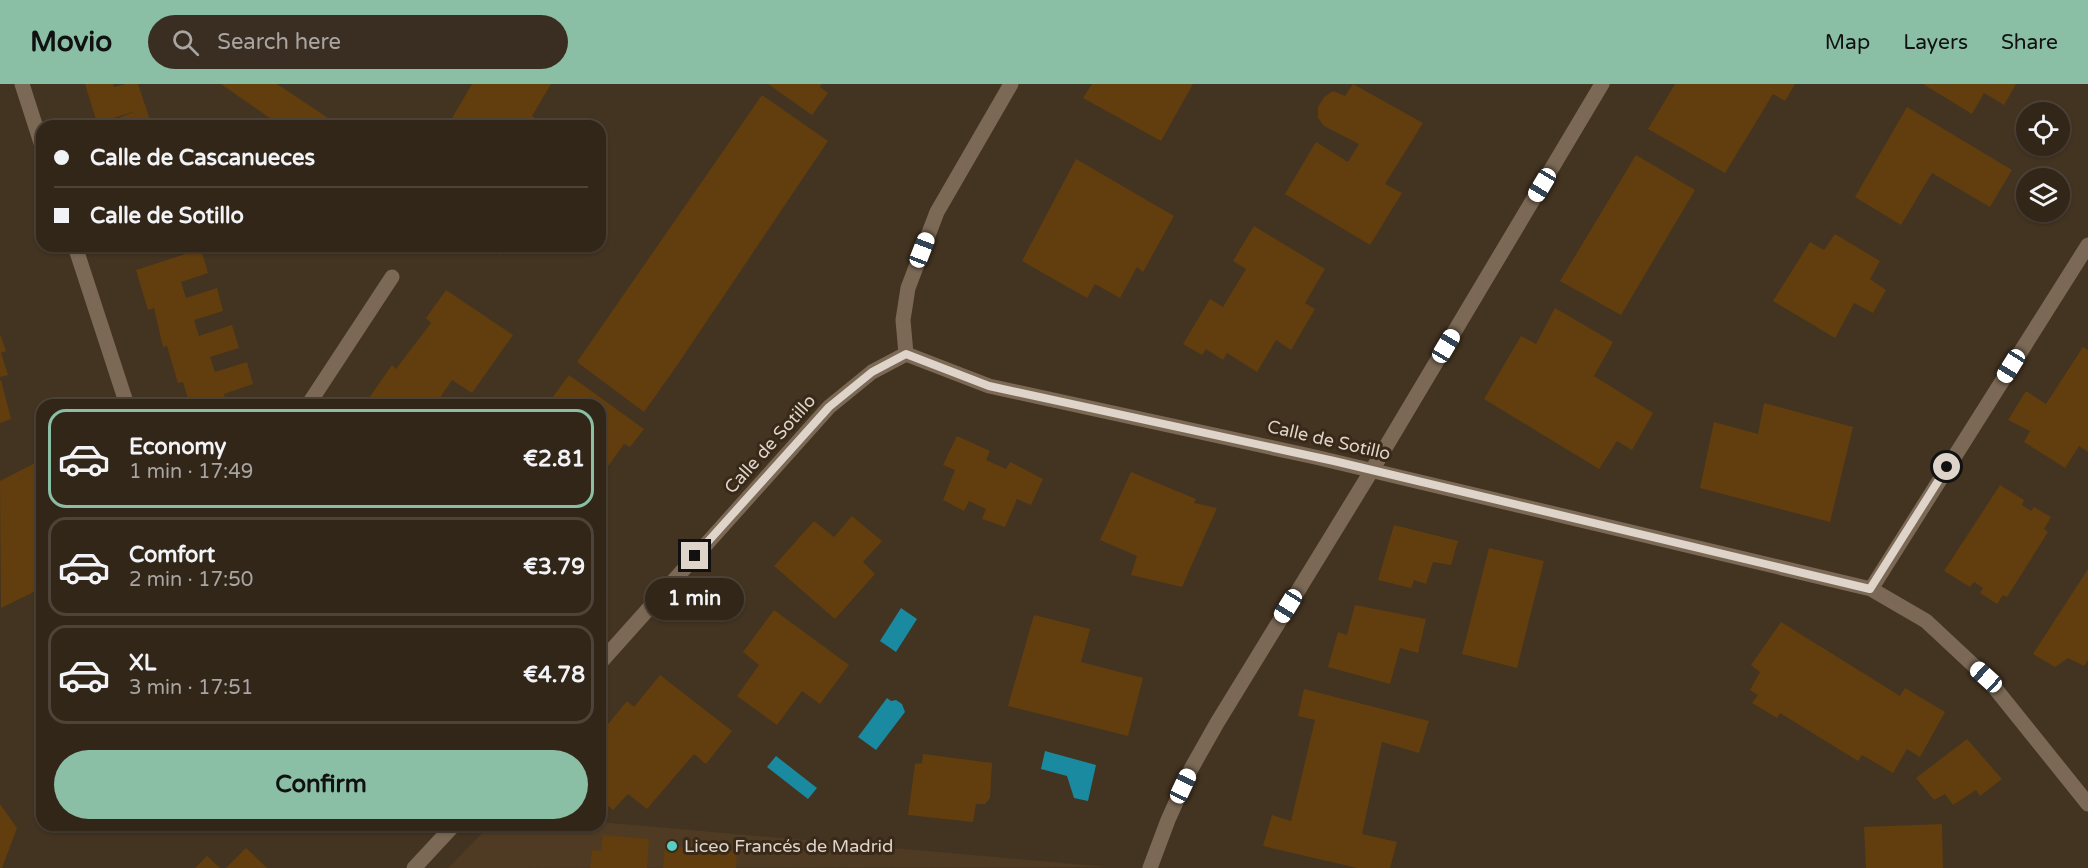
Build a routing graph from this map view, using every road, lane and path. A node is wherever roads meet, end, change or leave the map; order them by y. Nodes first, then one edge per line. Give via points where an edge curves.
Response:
1 (22, 84) edge
2 (1011, 84) edge
3 (1602, 84) edge
4 (36, 127) edge
5 (2088, 245) edge
6 (77, 252) edge
7 (392, 277) dead end
8 (906, 354) junction
9 (125, 399) edge
10 (312, 399) edge
11 (1372, 470) junction
12 (1870, 589) junction
13 (606, 656) edge
14 (2088, 804) edge
15 (448, 831) edge
16 (414, 868) edge
17 (1150, 868) edge

1 - 4 street
2 - 8 street via 937,212 908,288 903,320
3 - 11 street
5 - 12 street
6 - 9 street
7 - 10 street
8 - 11 street, Calle de Sotillo via 989,386
8 - 13 street, Calle de Sotillo via 872,372 829,407
11 - 12 street, Calle de Sotillo
11 - 17 street via 1196,760
12 - 14 street, Calle de Sotillo via 1926,621 1986,677
15 - 16 street

